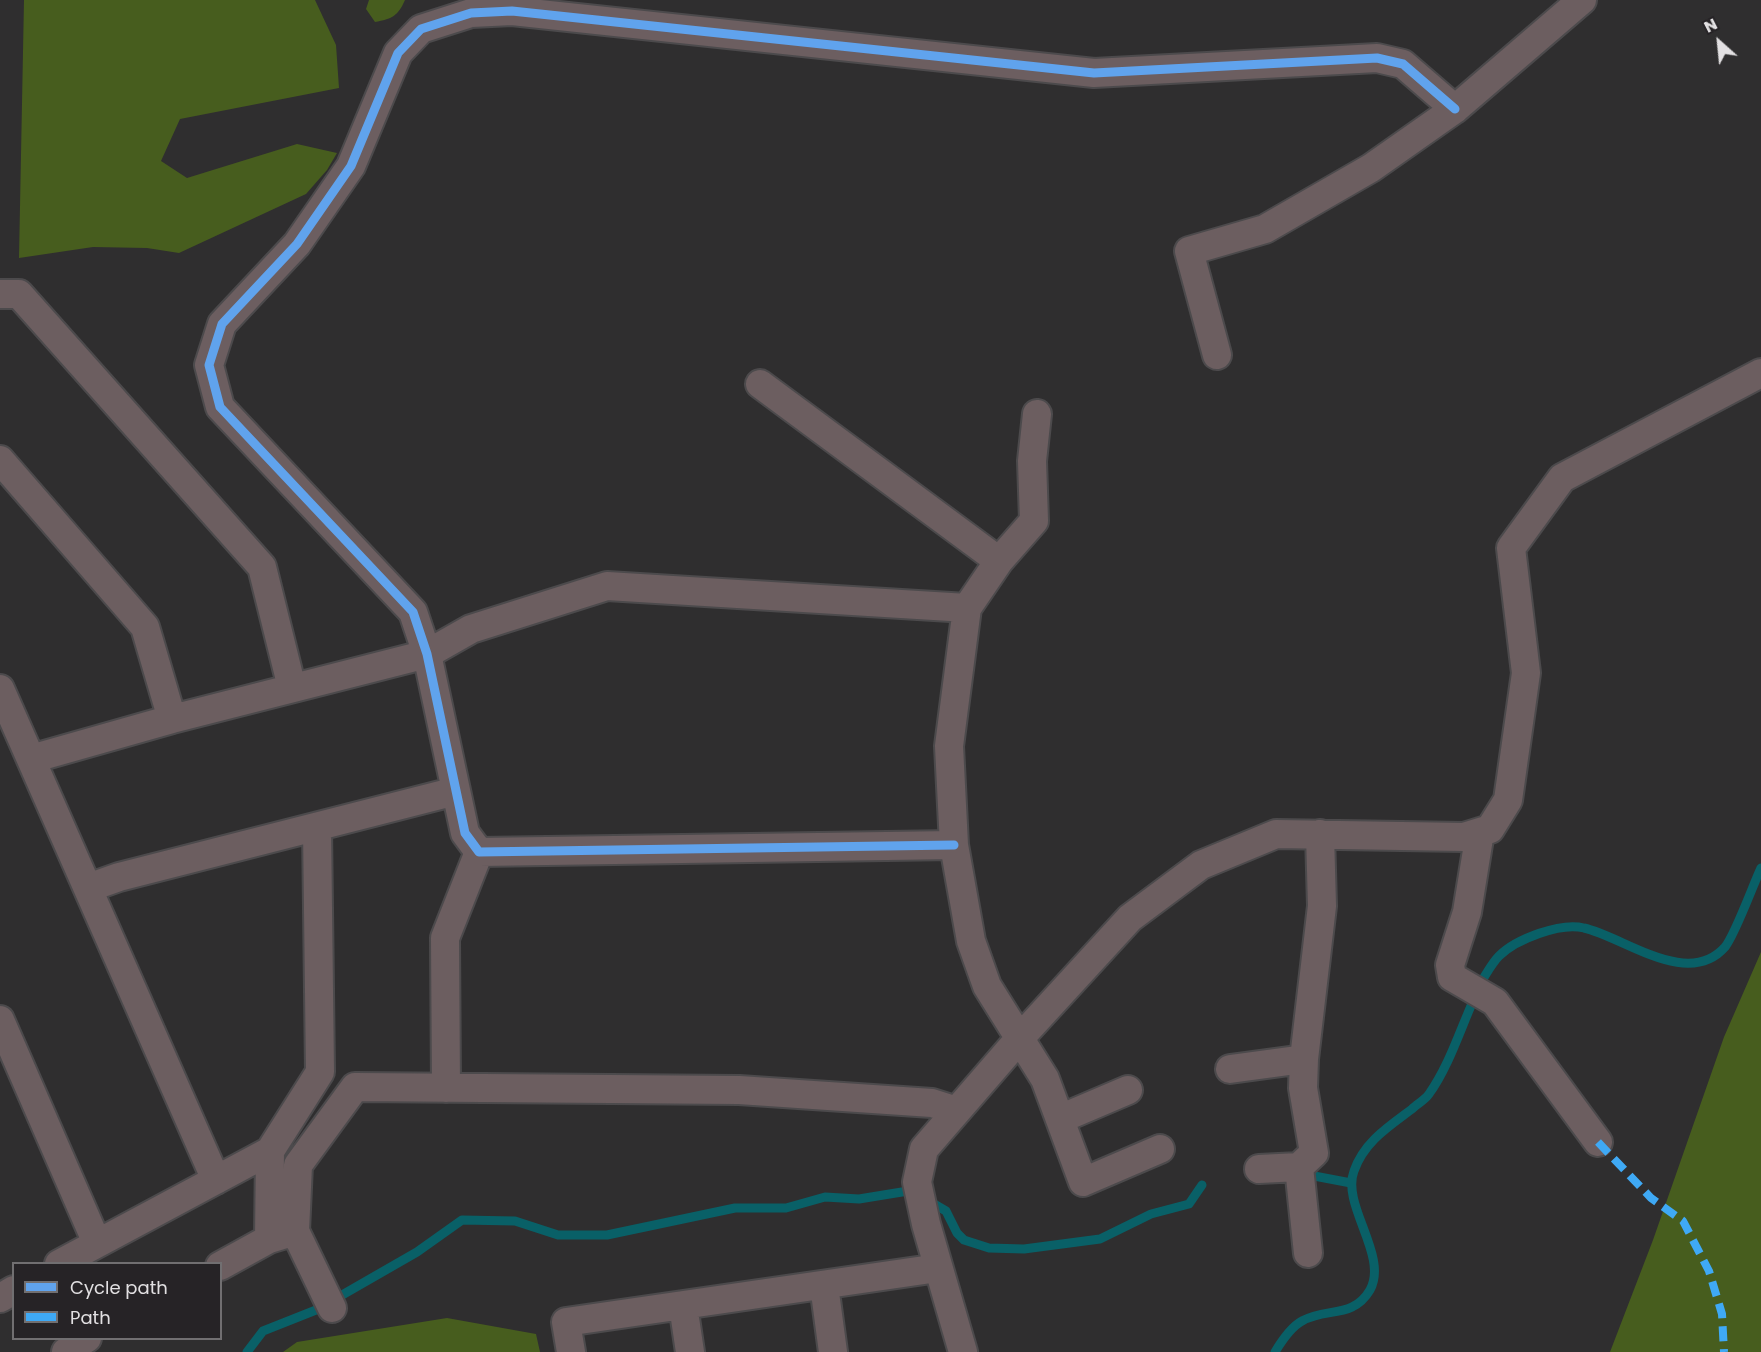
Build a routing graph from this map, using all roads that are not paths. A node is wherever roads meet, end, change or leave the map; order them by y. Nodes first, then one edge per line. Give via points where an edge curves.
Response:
1 (1582, 0) edge
2 (1455, 109) junction
3 (0, 294) edge
4 (1217, 355) dead end
5 (1761, 372) edge
6 (760, 384) dead end
7 (1037, 414) dead end
8 (0, 460) edge
9 (999, 561) junction
10 (967, 608) junction
11 (427, 654) junction
12 (292, 688) junction
13 (0, 689) edge
14 (172, 719) junction
15 (31, 759) junction
16 (456, 791) junction
17 (317, 826) junction
18 (1480, 832) junction
19 (1320, 834) junction
20 (954, 845) junction
21 (479, 852) junction
22 (88, 888) junction
23 (0, 1020) edge
24 (1020, 1038) junction
25 (1304, 1059) junction
26 (1230, 1069) dead end
27 (446, 1088) junction
28 (1128, 1090) dead end
29 (957, 1111) junction
30 (1060, 1119) junction
31 (1598, 1142) dead end
32 (1160, 1149) dead end
33 (270, 1151) junction
34 (1299, 1167) junction
35 (1259, 1169) dead end
36 (216, 1180) junction
37 (282, 1235) junction
38 (96, 1241) junction
39 (1308, 1253) dead end
40 (61, 1262) edge
41 (222, 1265) edge
42 (938, 1268) junction
43 (824, 1285) junction
44 (329, 1302) dead end
45 (682, 1305) junction
46 (84, 1340) edge
47 (66, 1352) edge
48 (571, 1352) edge
49 (690, 1352) edge
50 (833, 1352) edge
51 (963, 1352) edge

1 - 2 street
2 - 4 street via 1371,168 1265,229 1189,251
2 - 11 street via 1403,64 1377,58 1094,73 512,11 471,13 422,28 398,53 351,166 297,244 222,324 209,365 220,407 413,612
3 - 12 street via 19,294 262,567
5 - 18 street via 1562,478 1511,548 1526,673 1508,800 1490,829
6 - 9 street
7 - 9 street via 1032,461 1034,521
8 - 14 street via 145,627
9 - 10 street
10 - 11 street via 607,586 471,629
10 - 20 street via 949,746
11 - 12 street
11 - 16 street
12 - 14 street
13 - 15 street
14 - 15 street
15 - 22 street
16 - 17 street
16 - 21 street via 465,833
17 - 22 street
17 - 33 street via 320,1072
18 - 19 street via 1464,837
18 - 31 street via 1467,912 1450,965 1452,977 1495,1002
19 - 24 street via 1276,834 1201,865 1130,918
19 - 25 street via 1322,906
20 - 21 street
20 - 24 street via 971,941 987,986
21 - 27 street via 446,938
22 - 36 street
23 - 38 street
24 - 29 street
24 - 30 street via 1045,1079
25 - 26 street
25 - 34 street via 1303,1088 1314,1153
27 - 29 street via 739,1090 932,1104
27 - 37 street via 355,1088 298,1165
28 - 30 street
29 - 42 street via 924,1149 917,1182
30 - 32 street via 1083,1182
33 - 36 street
33 - 37 street
34 - 35 street
34 - 39 street
36 - 38 street
37 - 41 street
37 - 44 street
38 - 40 street
42 - 43 street
42 - 51 street
43 - 45 street
43 - 50 street
45 - 48 street via 566,1322
45 - 49 street
46 - 47 street

